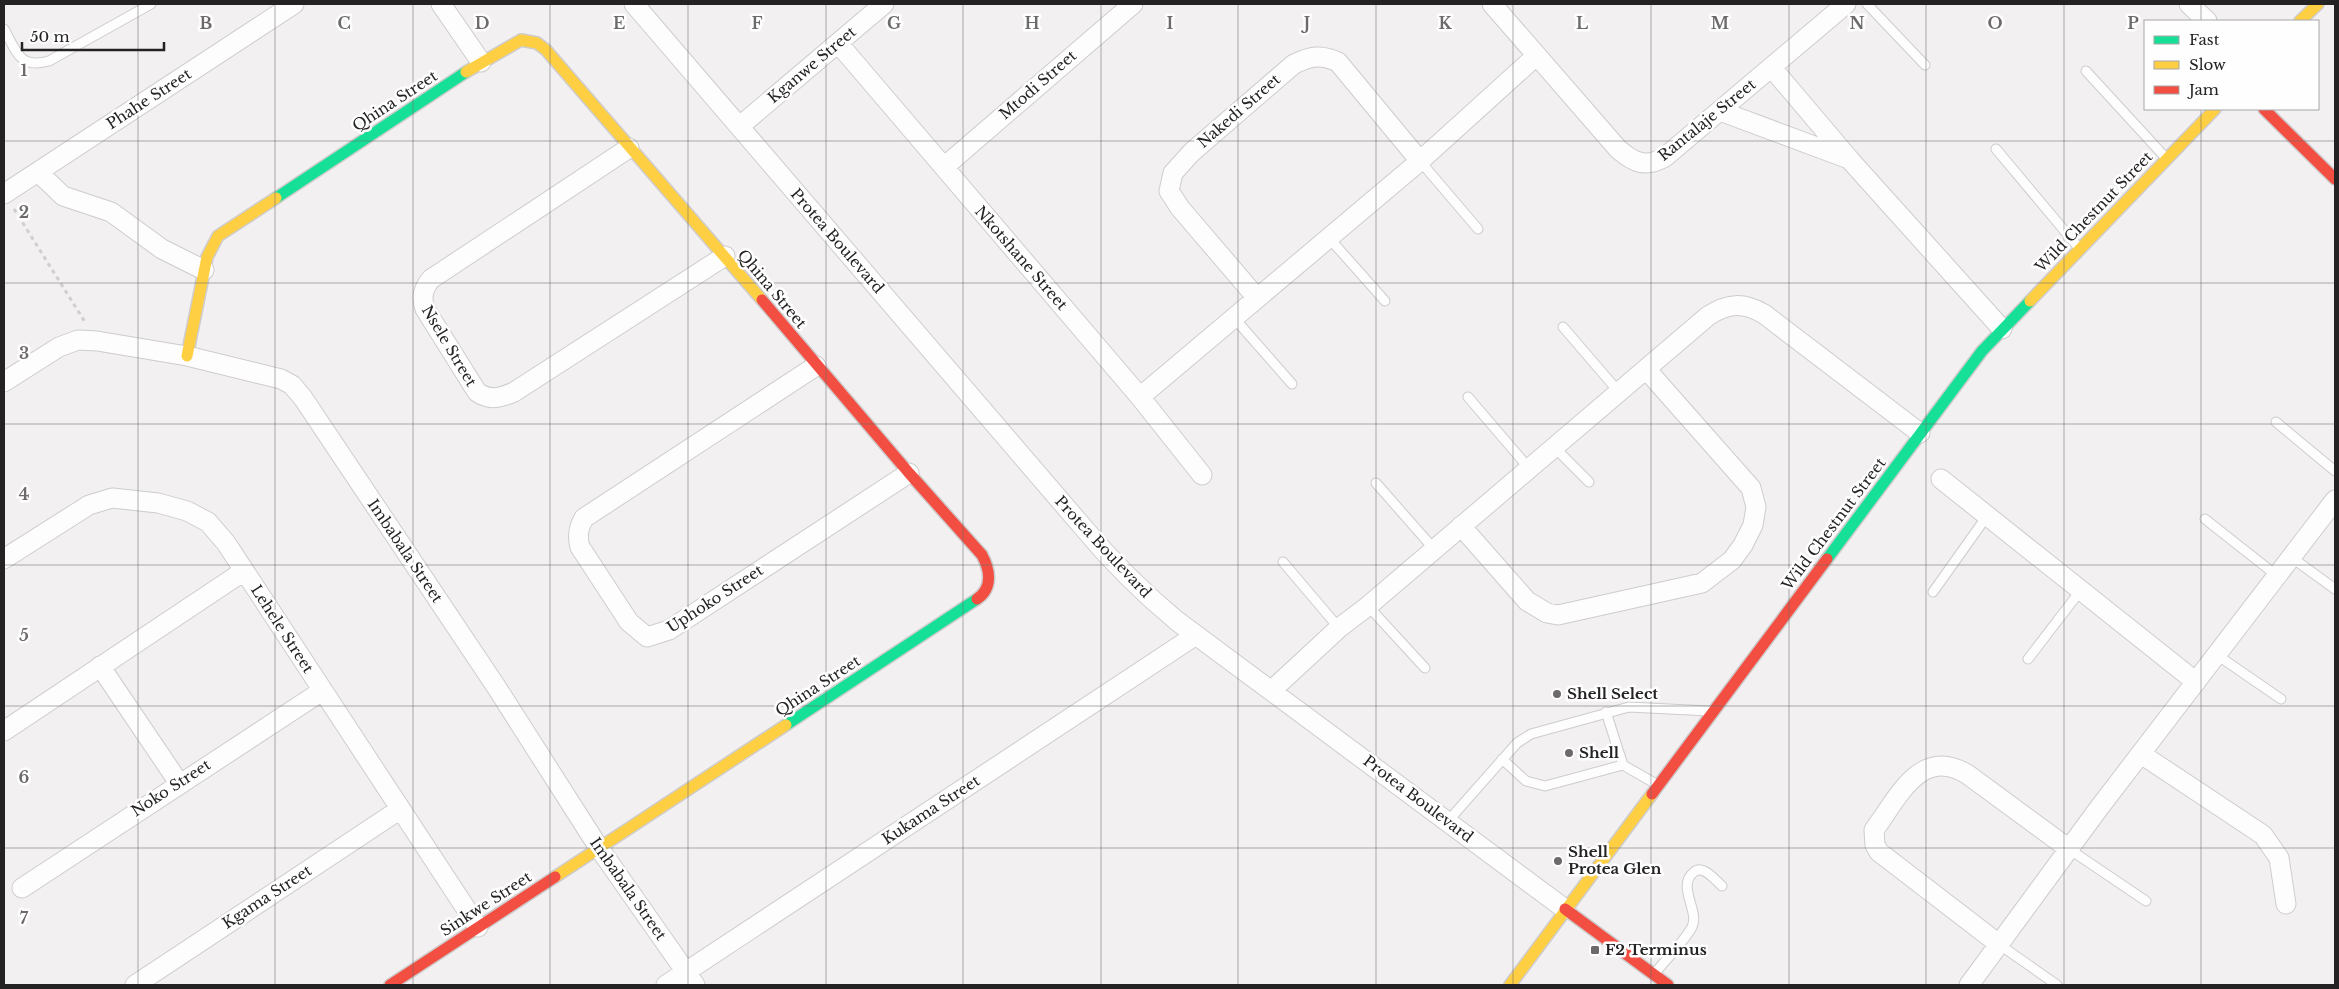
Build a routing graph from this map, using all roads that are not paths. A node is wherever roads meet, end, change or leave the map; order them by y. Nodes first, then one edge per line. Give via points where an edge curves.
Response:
1 (151, 4) edge
2 (294, 4) edge
3 (634, 4) edge
4 (884, 4) edge
5 (1132, 4) edge
6 (1492, 4) edge
7 (1846, 4) edge
8 (1867, 4) edge
9 (2189, 4) edge
10 (2318, 4) edge
11 (447, 8) edge
12 (2205, 20) edge
13 (2301, 20) edge
14 (4, 29) edge
15 (838, 44) junction
16 (1536, 56) junction
17 (481, 62) junction
18 (1926, 65) dead end
19 (1772, 68) junction
20 (2086, 71) dead end
21 (2214, 110) edge
22 (2265, 110) edge
23 (1720, 111) junction
24 (740, 126) junction
25 (628, 148) junction
26 (1996, 149) dead end
27 (2167, 159) junction
28 (1850, 160) junction
29 (1420, 161) junction
30 (944, 167) junction
31 (38, 172) junction
32 (2335, 179) edge
33 (4, 194) edge
34 (1478, 229) dead end
35 (1329, 238) junction
36 (2080, 248) junction
37 (725, 256) junction
38 (204, 270) junction
39 (1257, 298) junction
40 (1384, 301) dead end
41 (1235, 319) junction
42 (1563, 327) dead end
43 (2002, 328) junction
44 (187, 356) junction
45 (816, 366) junction
46 (1646, 369) junction
47 (4, 382) edge
48 (1292, 384) dead end
49 (1618, 391) junction
50 (1140, 397) junction
51 (1468, 397) dead end
52 (2276, 422) dead end
53 (1920, 433) junction
54 (1554, 447) junction
55 (1528, 467) junction
56 (2335, 471) edge
57 (909, 473) junction
58 (1202, 475) dead end
59 (1941, 479) dead end
60 (1589, 482) dead end
61 (1376, 483) dead end
62 (2335, 500) edge
63 (1987, 516) junction
64 (2206, 519) dead end
65 (1461, 526) junction
66 (1434, 549) junction
67 (2290, 557) junction
68 (4, 559) edge
69 (1283, 562) dead end
70 (244, 571) junction
71 (2276, 575) junction
72 (2335, 589) edge
73 (2081, 590) junction
74 (1932, 592) dead end
75 (1368, 606) junction
76 (1339, 628) junction
77 (1196, 635) junction
78 (2217, 655) junction
79 (2028, 659) dead end
80 (100, 666) junction
81 (1425, 668) dead end
82 (2196, 682) junction
83 (1272, 690) junction
84 (322, 691) junction
85 (2281, 699) dead end
86 (1714, 711) junction
87 (1606, 712) junction
88 (4, 731) edge
89 (2140, 754) junction
90 (1502, 759) junction
91 (1624, 764) junction
92 (179, 782) junction
93 (1658, 785) junction
94 (399, 810) junction
95 (1448, 821) junction
96 (599, 848) junction
97 (2070, 849) junction
98 (1722, 886) dead end
99 (22, 888) dead end
100 (2146, 901) dead end
101 (2286, 904) dead end
102 (1565, 908) junction
103 (478, 927) junction
104 (2000, 945) junction
105 (1654, 974) junction
106 (690, 979) edge
107 (135, 985) edge
108 (390, 985) edge
109 (666, 985) edge
110 (1510, 985) edge
111 (1668, 985) edge
112 (1969, 985) edge
113 (2057, 985) edge

1 - 14 lane via 50,61 37,64 27,63 19,56
2 - 31 street, Phahe Street
3 - 24 street, Protea Boulevard
4 - 15 street, Kganwe Street
5 - 30 street, Mtodi Street
6 - 16 street, Rantalaje Street
7 - 19 street, Rantalaje Street
8 - 18 lane
9 - 12 street
10 - 13 street
11 - 17 street
15 - 24 street, Kganwe Street
15 - 30 street, Nkotshane Street
16 - 23 street, Rantalaje Street via 1618,149 1635,162 1654,163 1665,157
16 - 29 street
17 - 25 street, Qhina Street via 513,42 537,43
17 - 38 street, Qhina Street via 228,228 212,245
19 - 23 street, Rantalaje Street
19 - 28 street
20 - 27 lane
21 - 27 street, Wild Chestnut Street
22 - 32 street
23 - 28 street
24 - 77 street, Protea Boulevard via 1116,566 1146,596
25 - 37 street, Qhina Street
25 - 37 street, Nsele Street via 425,286 422,295 425,309 477,392 495,398 514,392
26 - 36 lane
27 - 36 street, Wild Chestnut Street
28 - 43 street
29 - 34 lane
29 - 35 street
29 - 39 street, Nakedi Street via 1338,62 1319,55 1294,64 1192,152 1173,173 1170,183 1169,191 1180,208
30 - 50 street, Nkotshane Street
31 - 33 street, Phahe Street
31 - 38 street via 63,196 111,212 162,250
35 - 39 street
35 - 40 lane
36 - 43 street, Wild Chestnut Street
37 - 45 street, Qhina Street
38 - 44 street, Qhina Street
39 - 41 street
41 - 48 lane
41 - 50 street
42 - 49 lane
43 - 53 street, Wild Chestnut Street
44 - 47 street, Imbabala Street via 78,340 68,342
44 - 96 street, Imbabala Street via 281,379 292,385 303,398 497,688
45 - 57 street, Qhina Street
45 - 57 street, Uphoko Street via 584,518 577,537 580,547 633,628 647,637 669,630
46 - 49 street
46 - 53 street via 1708,316 1729,305 1742,305 1764,314
46 - 65 street via 1740,473 1754,494 1753,525 1732,560 1717,573 1702,583 1678,589 1558,615 1547,613 1528,601
49 - 54 street
50 - 58 street, Nkotshane Street
51 - 55 lane
52 - 56 lane
53 - 86 street, Wild Chestnut Street
54 - 55 street
54 - 60 lane
55 - 65 street
57 - 96 street, Qhina Street via 982,555 991,578 986,590
59 - 63 street
61 - 66 lane
62 - 67 street
63 - 73 street
63 - 74 lane
64 - 71 lane
65 - 66 street
66 - 75 street
67 - 71 street
67 - 72 lane
68 - 70 street, Lehele Street via 90,505 112,498 158,503 202,518 216,530
69 - 76 lane
70 - 80 street
70 - 84 street, Lehele Street
71 - 78 street
73 - 79 lane
73 - 82 street
75 - 76 street
75 - 81 lane
76 - 83 street
77 - 83 street, Protea Boulevard
77 - 106 street, Kukama Street
78 - 82 street
78 - 85 lane
80 - 88 street
80 - 92 street
82 - 89 street
83 - 95 street, Protea Boulevard
84 - 92 street, Noko Street
84 - 94 street, Lehele Street
86 - 87 lane via 1629,707
86 - 93 street, Wild Chestnut Street
87 - 90 lane via 1532,734 1517,742
87 - 91 lane
89 - 97 street
89 - 101 street via 2263,835 2279,858
90 - 91 lane via 1526,781 1545,786
90 - 95 lane
91 - 93 lane
92 - 99 street, Noko Street
93 - 102 street, Wild Chestnut Street
94 - 103 street, Lehele Street
94 - 107 street, Kgama Street
95 - 102 street, Protea Boulevard
96 - 103 street, Sinkwe Street
96 - 106 street, Imbabala Street
97 - 100 lane
97 - 104 street
97 - 104 street via 1967,774 1943,764 1916,774 1874,830 1879,852
98 - 105 lane via 1703,870 1692,873 1687,883 1692,927
102 - 105 street, Protea Boulevard
102 - 110 street, Wild Chestnut Street
103 - 108 street, Sinkwe Street
104 - 112 street
104 - 113 lane
105 - 111 street, Protea Boulevard
106 - 109 street, Kukama Street

